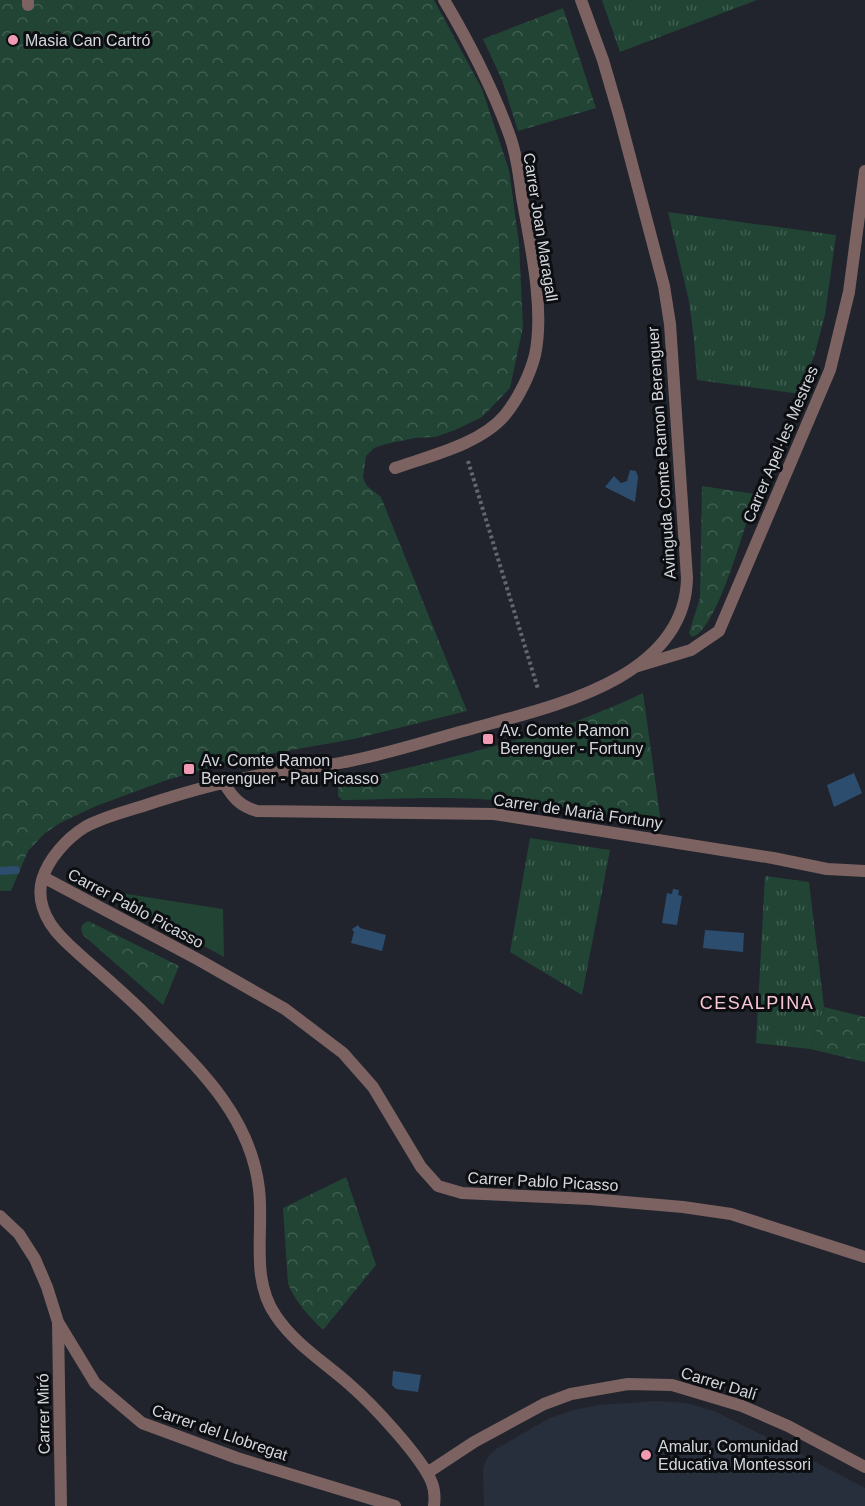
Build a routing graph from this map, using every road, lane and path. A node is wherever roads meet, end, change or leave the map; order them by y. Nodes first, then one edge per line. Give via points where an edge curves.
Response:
1 (444, 0) edge
2 (581, 0) edge
3 (865, 171) edge
4 (462, 443) junction
5 (395, 468) dead end
6 (633, 668) junction
7 (544, 708) junction
8 (224, 783) junction
9 (865, 871) edge
10 (43, 877) junction
11 (0, 1216) edge
12 (865, 1257) edge
13 (58, 1322) junction
14 (865, 1467) edge
15 (427, 1473) junction
16 (62, 1506) edge
17 (395, 1506) edge
18 (434, 1506) edge

1 - 4 street, Carrer Joan Maragall via 466,37 509,133 528,227 536,295 535,355 519,395 504,417 476,438
2 - 6 street, Avinguda Comte Ramon Berenguer via 606,71 656,255 670,324 686,597 672,630
3 - 6 street, Carrer Apel·les Mestres via 849,292 830,370 718,631 691,650
4 - 5 street, Carrer Joan Maragall
4 - 7 path
6 - 7 street, Avinguda Comte Ramon Berenguer via 612,682
7 - 8 street, Avinguda Comte Ramon Berenguer via 345,762
8 - 9 street, Carrer de Marià Fortuny via 233,799 257,812 494,814 827,869
8 - 10 street, Avinguda Comte Ramon Berenguer via 87,826 60,849
10 - 12 street, Carrer Pablo Picasso via 276,1004 344,1053 373,1087 421,1167 438,1186 462,1193 590,1199 731,1214
10 - 15 street via 41,903 60,937 200,1069 234,1114 251,1153 259,1190 261,1279 273,1312 295,1340 359,1394
11 - 13 street, Carrer del Llobregat via 19,1234 35,1259
13 - 16 street, Carrer Miró
13 - 17 street, Carrer del Llobregat via 95,1383 142,1423 237,1458
14 - 15 street, Carrer Dalí via 742,1406 672,1385 628,1384 571,1394 544,1404
15 - 18 street via 434,1488

